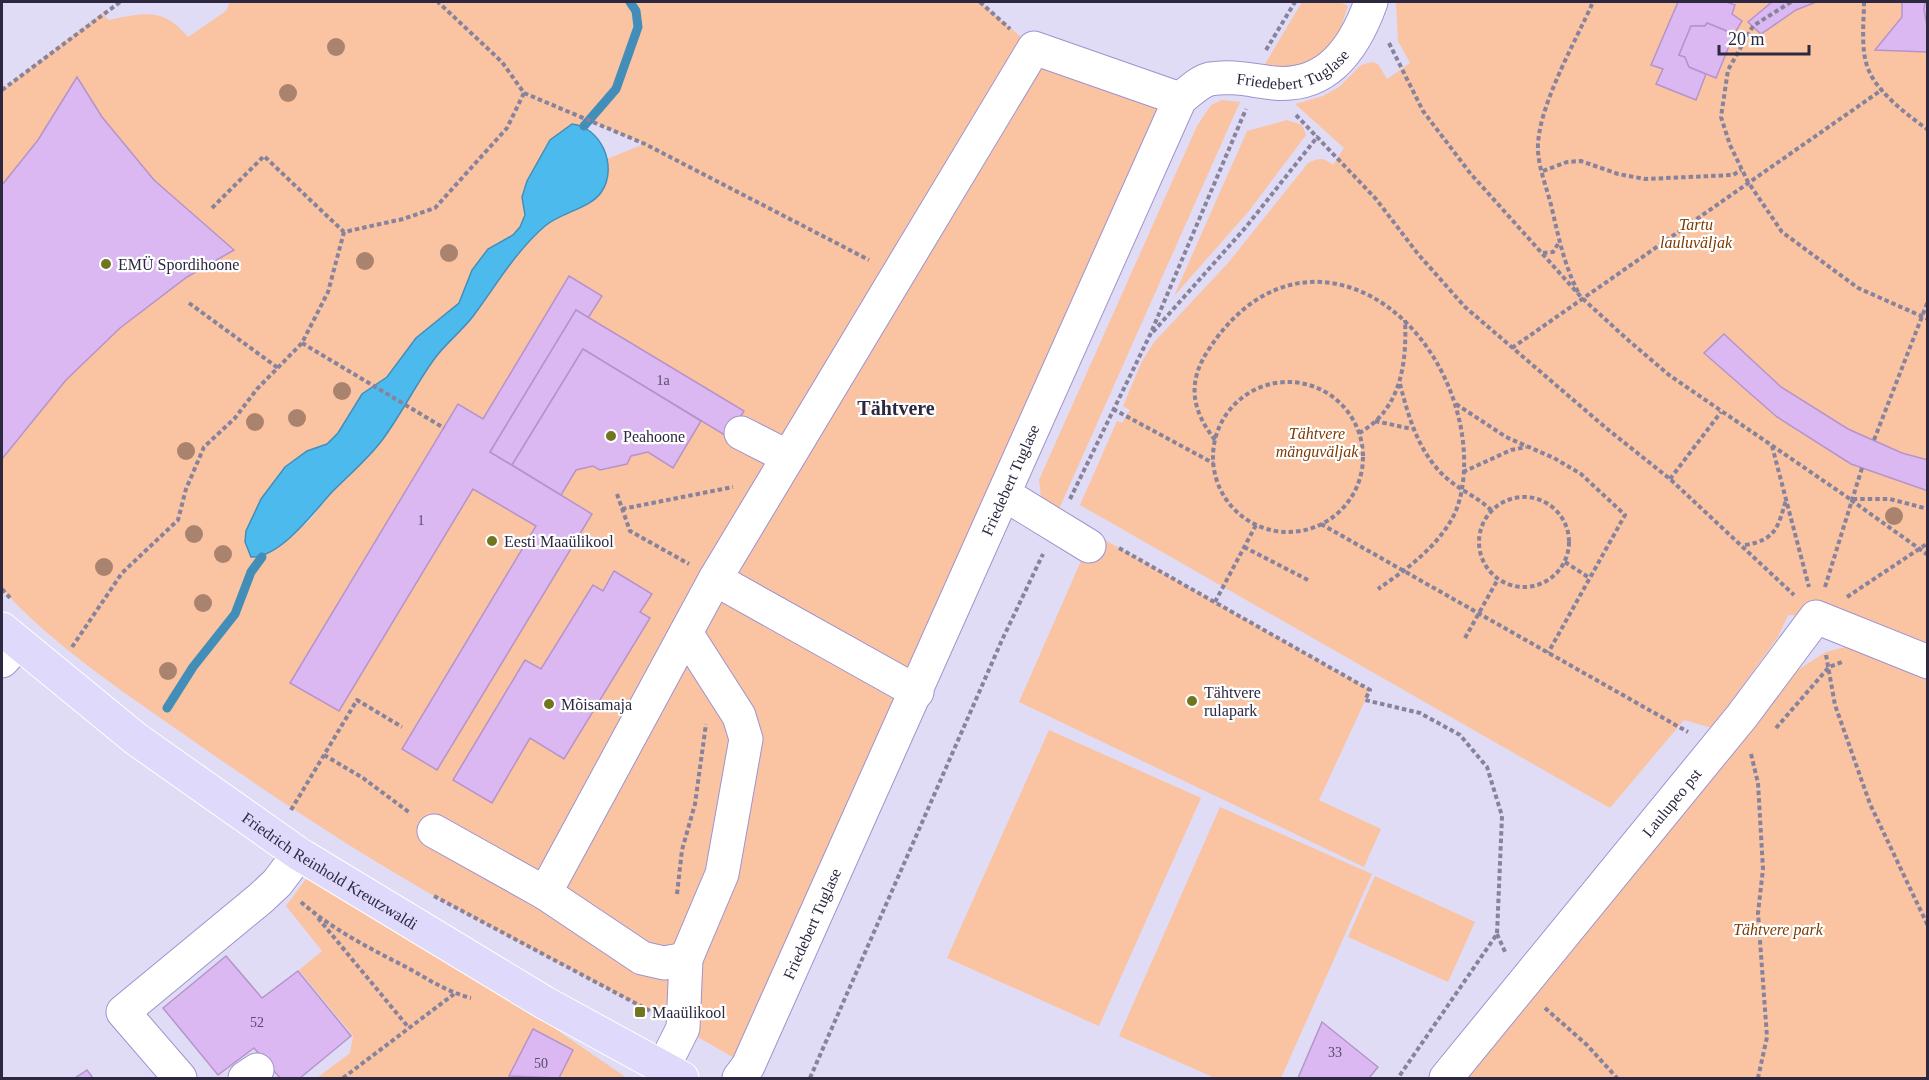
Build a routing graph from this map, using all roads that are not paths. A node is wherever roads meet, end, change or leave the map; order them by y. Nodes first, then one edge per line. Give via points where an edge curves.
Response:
1 (1370, 4) edge
2 (1180, 99) junction
3 (741, 433) dead end
4 (781, 468) junction
5 (1004, 494) junction
6 (1089, 546) road end
7 (715, 579) junction
8 (686, 633) junction
9 (7, 644) edge
10 (1928, 662) edge
11 (916, 692) junction
12 (434, 831) road end
13 (298, 854) junction
14 (544, 893) junction
15 (686, 959) junction
16 (672, 1073) edge
17 (180, 1078) edge
18 (739, 1078) edge
19 (1446, 1078) edge

1 - 2 street, Friedebert Tuglase via 1356,36 1337,62 1314,79 1293,84 1249,78 1208,80
2 - 4 street via 1034,48
2 - 5 street, Friedebert Tuglase
3 - 4 street
4 - 7 street
5 - 6 street
5 - 11 street, Friedebert Tuglase
7 - 8 street
7 - 11 street
8 - 14 street
8 - 15 street via 739,716 746,740 722,874
9 - 13 main road, Friedrich Reinhold Kreutzwaldi
10 - 19 street, Laulupeo pst via 1816,617 1742,716
11 - 18 street, Friedebert Tuglase via 748,1066
12 - 14 street
13 - 16 main road, Friedrich Reinhold Kreutzwaldi via 545,1003
13 - 17 street via 277,883 123,1012
14 - 15 street via 642,958 664,963
15 - 16 street via 683,1028

